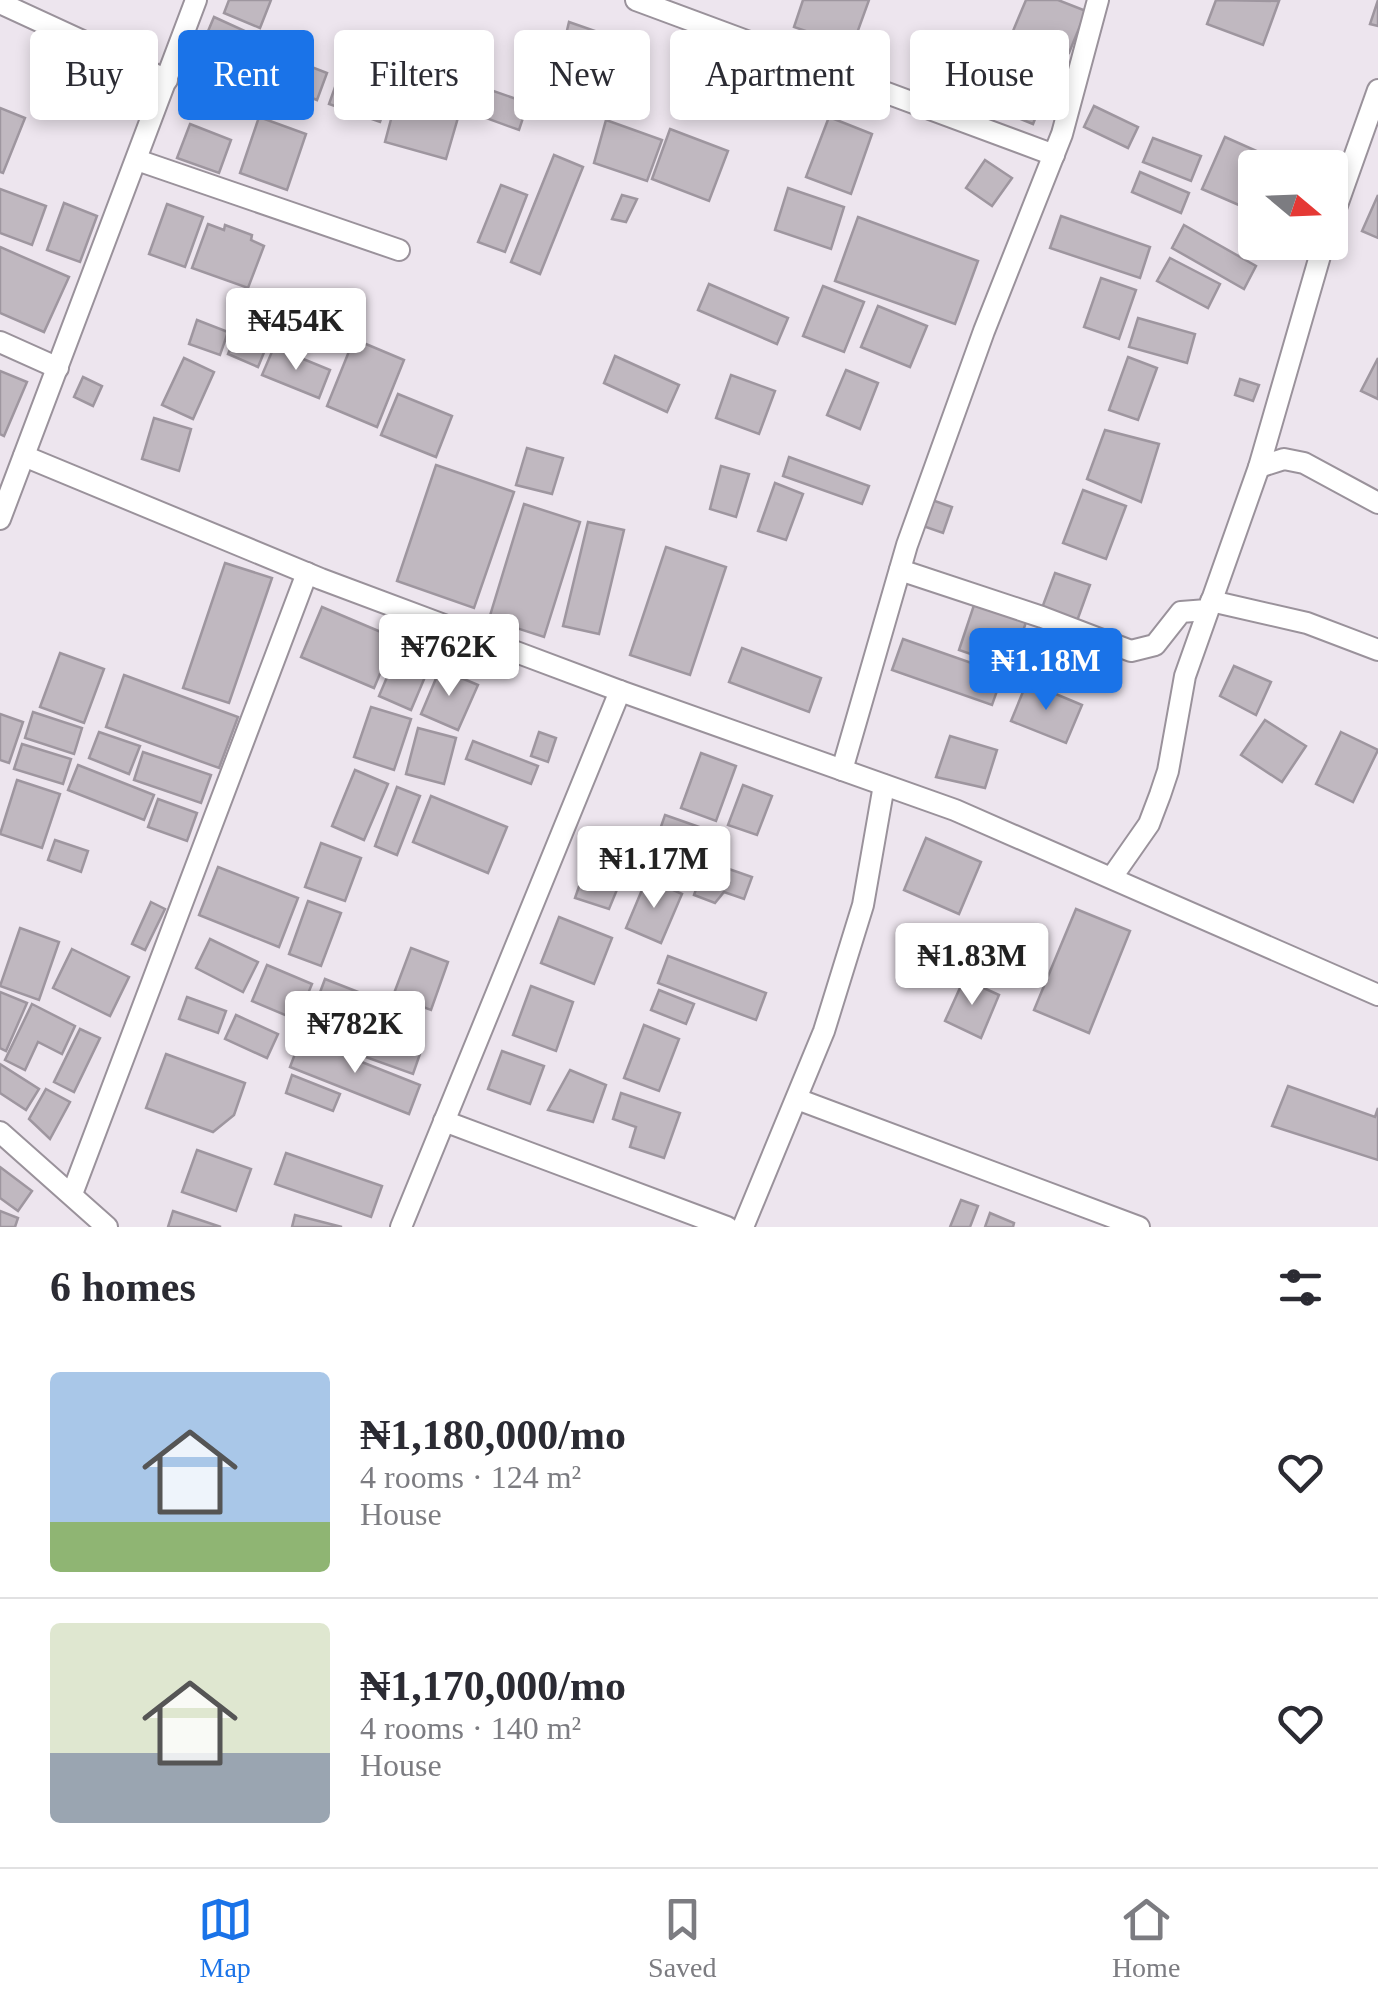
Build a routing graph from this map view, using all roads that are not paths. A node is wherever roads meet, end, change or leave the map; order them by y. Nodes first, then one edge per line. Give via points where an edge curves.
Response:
1 (196, 0) edge
2 (636, 0) edge
3 (1098, 0) edge
4 (0, 2) edge
5 (166, 80) junction
6 (1378, 90) edge
7 (1054, 154) junction
8 (137, 160) junction
9 (1348, 174) edge
10 (399, 250) dead end
11 (1319, 260) edge
12 (0, 342) edge
13 (58, 368) junction
14 (24, 456) junction
15 (1259, 467) junction
16 (1378, 503) edge
17 (0, 519) edge
18 (900, 570) junction
19 (307, 573) junction
20 (1209, 606) junction
21 (1378, 650) edge
22 (620, 691) junction
23 (842, 770) junction
24 (884, 785) junction
25 (1112, 877) junction
26 (1378, 995) edge
27 (797, 1100) junction
28 (444, 1120) junction
29 (0, 1132) edge
30 (72, 1194) junction
31 (107, 1227) edge
32 (401, 1227) edge
33 (728, 1227) edge
34 (743, 1227) edge
35 (1139, 1227) edge

1 - 5 street
2 - 7 street
3 - 7 street
4 - 5 street
5 - 8 street
6 - 9 street
7 - 18 street
8 - 10 street
8 - 13 street
11 - 15 street
12 - 13 street
13 - 14 street
14 - 17 street
14 - 19 street
15 - 16 street via 1284,459 1304,462
15 - 20 street
18 - 20 street via 1131,651 1155,645 1181,612
18 - 23 street
19 - 22 street
19 - 30 street
20 - 21 street via 1307,623
20 - 25 street via 1184,676 1160,796
22 - 23 street
22 - 28 street
23 - 24 street
24 - 25 street
24 - 27 street via 864,905
25 - 26 street
27 - 34 street
27 - 35 street
28 - 32 street
28 - 33 street
29 - 30 street
30 - 31 street

